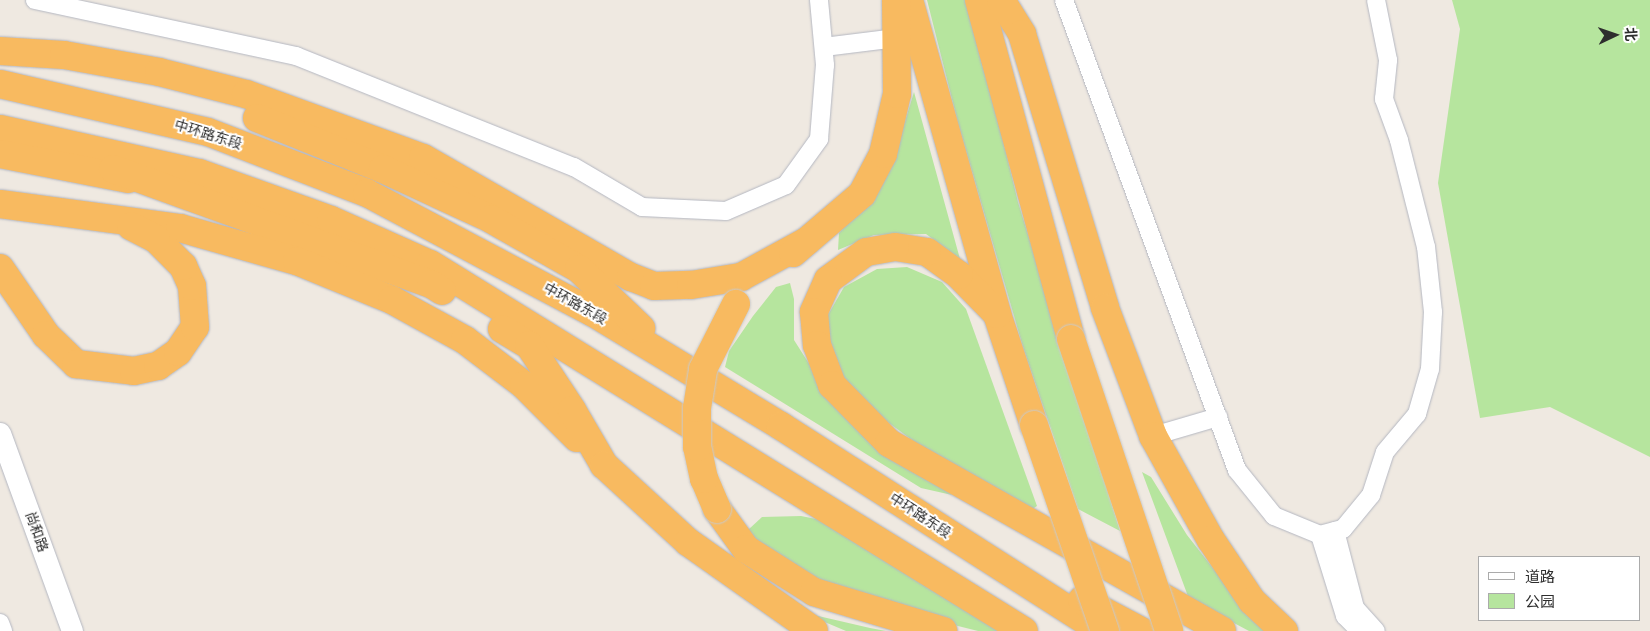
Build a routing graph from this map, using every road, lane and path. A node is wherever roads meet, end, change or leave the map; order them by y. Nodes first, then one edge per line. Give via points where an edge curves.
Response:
1 (35, 0) edge
2 (819, 0) edge
3 (896, 0) edge
4 (909, 0) edge
5 (979, 0) edge
6 (1001, 0) edge
7 (1064, 0) edge
8 (1376, 0) edge
9 (896, 38) junction
10 (824, 47) junction
11 (0, 52) edge
12 (0, 61) edge
13 (0, 84) edge
14 (0, 130) edge
15 (0, 154) edge
16 (160, 185) junction
17 (0, 204) edge
18 (120, 220) junction
19 (807, 241) junction
20 (6, 277) edge
21 (997, 314) junction
22 (677, 363) junction
23 (1218, 417) junction
24 (1153, 436) junction
25 (2, 443) edge
26 (604, 465) junction
27 (904, 506) junction
28 (1327, 533) junction
29 (0, 623) edge
30 (3, 631) edge
31 (72, 631) edge
32 (814, 631) edge
33 (943, 631) edge
34 (1024, 631) edge
35 (1101, 631) edge
36 (1105, 631) edge
37 (1141, 631) edge
38 (1169, 631) edge
39 (1222, 631) edge
40 (1284, 631) edge
41 (1360, 631) edge
42 (1376, 631) edge

1 - 10 street via 296,56 574,167 642,207 726,211 786,185 819,139 826,65
2 - 10 street
3 - 9 highway
4 - 21 highway
5 - 38 highway, bridge via 1071,340
6 - 24 highway via 1022,34 1105,308
7 - 23 street
8 - 28 street via 1388,60 1384,99 1399,140 1426,247 1433,312 1430,369 1417,414 1385,452 1371,495 1343,529
9 - 10 street
9 - 19 highway via 897,94 883,154 862,194
11 - 19 highway via 64,55 159,72 265,101 423,158 631,277 654,286 691,285 741,277
12 - 22 highway via 169,90 269,122 491,219 579,269
13 - 22 highway, 中环路东段 via 208,132 367,193 592,312
14 - 16 highway
14 - 34 highway via 199,173 331,220 430,264
15 - 16 highway
16 - 26 highway via 431,284 529,345
17 - 18 highway
18 - 20 highway via 156,239 183,266 192,286 195,327 178,352 158,366 124,370 76,364 46,335
18 - 26 highway via 180,228 297,261 392,300 465,340 524,385
19 - 33 highway, bridge via 736,304 703,369 697,408 697,447 704,479 717,509 746,549 814,592
21 - 36 highway, bridge
21 - 39 highway via 958,274 927,252 895,246 866,252 828,280 814,312 817,345 832,386 889,443
22 - 27 highway, 中环路东段
23 - 24 street
23 - 28 street via 1237,470 1274,516
24 - 40 highway via 1210,540 1247,594
25 - 31 street, 尚和路
26 - 32 highway via 688,542
27 - 35 highway, 中环路东段
27 - 37 highway
28 - 41 street via 1345,616
28 - 42 street via 1355,608
29 - 30 street

